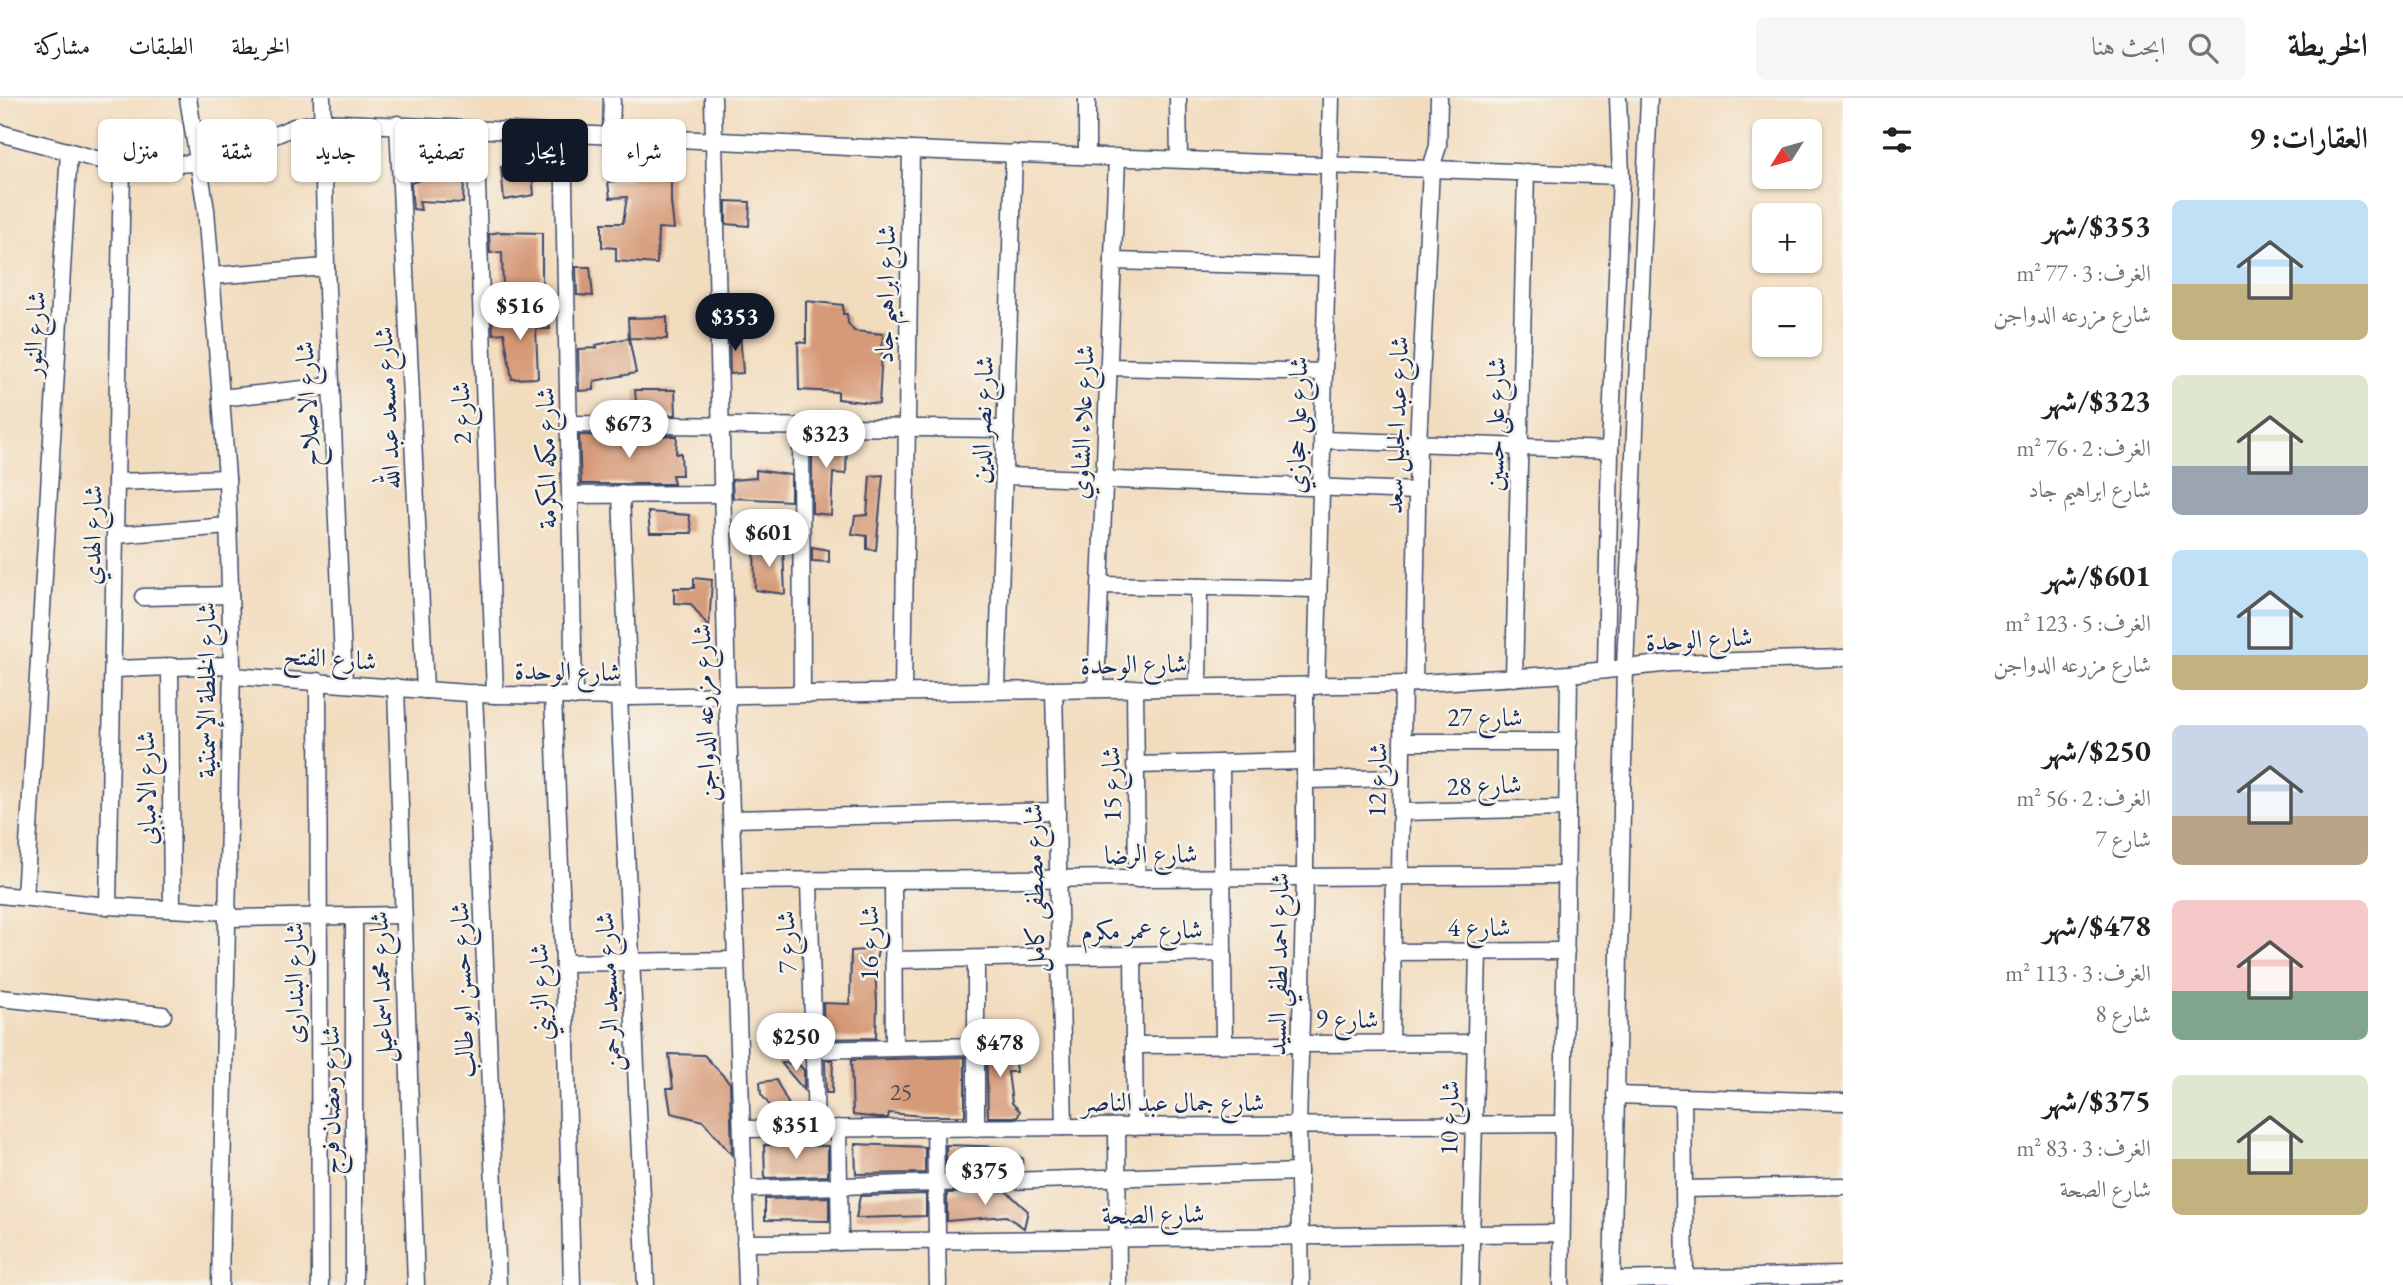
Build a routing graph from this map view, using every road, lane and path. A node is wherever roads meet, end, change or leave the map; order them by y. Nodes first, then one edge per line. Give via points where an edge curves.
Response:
1 (188, 98) edge
2 (322, 98) edge
3 (612, 98) edge
4 (713, 98) edge
5 (1087, 98) edge
6 (1178, 98) edge
7 (1331, 98) edge
8 (1439, 98) edge
9 (1618, 98) edge
10 (1649, 98) edge
11 (321, 119) edge
12 (611, 119) edge
13 (0, 133) edge
14 (686, 139) edge
15 (714, 140) junction
16 (911, 150) junction
17 (69, 151) junction
18 (1014, 153) junction
19 (1087, 156) junction
20 (1117, 157) junction
21 (98, 159) edge
22 (1179, 159) junction
23 (197, 163) joint
24 (183, 164) edge
25 (1328, 164) junction
26 (1431, 168) junction
27 (1526, 172) junction
28 (1621, 176) junction
29 (122, 182) edge
30 (201, 182) edge
31 (323, 182) edge
32 (401, 182) edge
33 (477, 182) edge
34 (564, 182) edge
35 (1113, 261) junction
36 (326, 267) junction
37 (1326, 267) junction
38 (211, 276) junction
39 (1109, 367) junction
40 (1323, 372) junction
41 (331, 386) junction
42 (221, 398) junction
43 (570, 424) junction
44 (720, 426) junction
45 (801, 427) junction
46 (908, 428) junction
47 (1006, 429) junction
48 (1322, 440) junction
49 (1418, 444) junction
50 (1519, 448) junction
51 (1610, 450) junction
52 (1004, 476) junction
53 (227, 478) junction
54 (1105, 480) junction
55 (117, 482) junction
56 (1320, 488) junction
57 (1417, 492) junction
58 (621, 494) junction
59 (722, 494) junction
60 (571, 495) junction
61 (228, 526) junction
62 (116, 534) junction
63 (1100, 585) junction
64 (1199, 587) junction
65 (1318, 589) junction
66 (230, 595) junction
67 (143, 597) dead end
68 (1843, 658) edge
69 (170, 667) junction
70 (1625, 668) junction
71 (114, 669) junction
72 (1606, 669) junction
73 (232, 670) junction
74 (1569, 674) junction
75 (1514, 678) junction
76 (318, 681) junction
77 (344, 683) junction
78 (1408, 684) junction
79 (1311, 686) junction
80 (396, 687) junction
81 (1198, 687) junction
82 (1135, 688) junction
83 (997, 689) junction
84 (1097, 689) junction
85 (425, 690) junction
86 (1054, 690) junction
87 (903, 691) junction
88 (474, 693) junction
89 (802, 693) junction
90 (727, 694) junction
91 (495, 695) junction
92 (574, 696) junction
93 (624, 696) junction
94 (553, 697) junction
95 (1402, 742) junction
96 (1569, 742) junction
97 (1305, 761) junction
98 (1221, 763) junction
99 (1135, 765) junction
100 (1401, 778) junction
101 (1305, 780) junction
102 (1568, 808) junction
103 (1057, 811) junction
104 (1401, 812) junction
105 (733, 819) junction
106 (1567, 875) junction
107 (1397, 876) junction
108 (1305, 877) junction
109 (1223, 878) junction
110 (1137, 879) junction
111 (1058, 880) junction
112 (735, 881) junction
113 (809, 881) junction
114 (893, 881) junction
115 (0, 895) edge
116 (25, 897) junction
117 (108, 906) junction
118 (172, 909) junction
119 (229, 915) junction
120 (403, 915) junction
121 (318, 916) junction
122 (354, 916) junction
123 (1566, 951) junction
124 (1478, 952) junction
125 (1223, 953) junction
126 (1392, 953) junction
127 (1133, 955) junction
128 (1060, 956) junction
129 (976, 959) junction
130 (736, 960) junction
131 (893, 961) junction
132 (630, 962) junction
133 (564, 963) junction
134 (0, 998) edge
135 (163, 1015) dead end
136 (1391, 1043) junction
137 (1476, 1043) junction
138 (1224, 1044) junction
139 (1300, 1044) junction
140 (1135, 1045) junction
141 (976, 1046) junction
142 (894, 1048) junction
143 (814, 1050) junction
144 (1615, 1095) junction
145 (1683, 1097) junction
146 (1843, 1102) edge
147 (1562, 1124) junction
148 (1473, 1125) junction
149 (1298, 1126) junction
150 (1064, 1127) junction
151 (1135, 1127) junction
152 (816, 1128) junction
153 (838, 1128) junction
154 (935, 1128) junction
155 (976, 1128) junction
156 (1117, 1128) junction
157 (742, 1129) junction
158 (1299, 1172) junction
159 (1117, 1178) junction
160 (936, 1184) junction
161 (839, 1186) junction
162 (1843, 1186) edge
163 (744, 1189) junction
164 (1684, 1189) junction
165 (1561, 1233) junction
166 (1471, 1235) junction
167 (1300, 1237) junction
168 (1118, 1239) junction
169 (937, 1241) junction
170 (840, 1242) junction
171 (745, 1243) junction
172 (1843, 1275) edge
173 (1685, 1279) junction
174 (1778, 1281) edge
175 (1612, 1282) edge
176 (220, 1285) edge
177 (320, 1285) edge
178 (354, 1285) edge
179 (416, 1285) edge
180 (498, 1285) edge
181 (572, 1285) edge
182 (646, 1285) edge
183 (747, 1285) edge
184 (938, 1285) edge
185 (1118, 1285) edge
186 (1301, 1285) edge
187 (1470, 1285) edge
188 (1561, 1285) edge

1 - 23 street, شارع الخلطة الإسمنتية
2 - 11 street, شارع الاصلاح
3 - 12 street
4 - 15 street, شارع مزرعه الدواجن
5 - 19 street
6 - 22 street
7 - 25 street, شارع على حجازي
8 - 26 street, شارع عبد الجليل سعد via 1438,146
9 - 28 street
10 - 70 street
13 - 17 street
14 - 15 street
15 - 16 street
15 - 44 street, شارع مزرعه الدواجن
16 - 18 street
16 - 46 street, شارع ابراهيم جاد
17 - 21 street
17 - 116 street, شارع النور
18 - 19 street
18 - 47 street, شارع نصر الدين
19 - 20 street
20 - 22 street
20 - 35 street, شارع علاء الشاوي
22 - 25 street
23 - 24 street
25 - 26 street
25 - 37 street, شارع على حجازي
26 - 27 street
26 - 49 street, شارع عبد الجليل سعد
27 - 28 street
27 - 50 street, شارع على حسين
28 - 51 street
29 - 55 street, شارع الهدي
30 - 38 street, شارع الخلطة الإسمنتية
31 - 36 street, شارع الاصلاح
32 - 85 street, شارع مسعد عبد الله
33 - 91 street, شارع 2
34 - 43 street, شارع مكه المكرمة
35 - 37 street
35 - 39 street, شارع علاء الشاوي
36 - 38 street
36 - 41 street, شارع الاصلاح
37 - 40 street, شارع على حجازي
38 - 42 street, شارع الخلطة الإسمنتية
39 - 40 street
39 - 54 street, شارع علاء الشاوي
40 - 48 street, شارع على حجازي
41 - 42 street
41 - 77 street, شارع الاصلاح
42 - 53 street, شارع الخلطة الإسمنتية
43 - 44 street
43 - 60 street, شارع مكه المكرمة
44 - 45 street
44 - 59 street, شارع مزرعه الدواجن
45 - 46 street
45 - 89 street
46 - 47 street
46 - 87 street, شارع ابراهيم جاد
47 - 52 street, شارع نصر الدين
48 - 49 street
48 - 56 street, شارع على حجازي
49 - 50 street
49 - 57 street, شارع عبد الجليل سعد
50 - 51 street
50 - 75 street, شارع على حسين
51 - 72 street
52 - 54 street
52 - 83 street, شارع نصر الدين
53 - 55 street
53 - 61 street, شارع الخلطة الإسمنتية
54 - 56 street
54 - 63 street, شارع علاء الشاوي
55 - 62 street, شارع الهدي
56 - 57 street
56 - 65 street, شارع على حجازي
57 - 78 street, شارع عبد الجليل سعد
58 - 59 street
58 - 60 street
58 - 93 street, شارع مسجد الرحمن
59 - 90 street, شارع مزرعه الدواجن
60 - 92 street, شارع مكه المكرمة
61 - 62 street
61 - 66 street, شارع الخلطة الإسمنتية
62 - 71 street, شارع الهدي
63 - 64 street
63 - 84 street, شارع علاء الشاوي
64 - 65 street
64 - 81 street
65 - 79 street, شارع على حجازي
66 - 67 street
66 - 73 street, شارع الخلطة الإسمنتية
68 - 70 street, شارع الوحدة
69 - 71 street, شارع الفتح
69 - 73 street, شارع الفتح
69 - 118 street, شارع الامبابى
70 - 72 street, شارع الوحدة
70 - 144 street
71 - 117 street, شارع الهدي
72 - 74 street, شارع الوحدة
73 - 76 street, شارع الفتح
73 - 119 street, شارع الخلطة الإسمنتية
74 - 75 street, شارع الوحدة
74 - 96 street
75 - 78 street, شارع الوحدة
76 - 77 street, شارع الفتح
76 - 121 street, شارع البندارى
77 - 80 street, شارع الفتح
78 - 79 street, شارع الوحدة
78 - 95 street, شارع 12
79 - 81 street, شارع الوحدة
79 - 97 street, شارع احمد لطفي السيد
80 - 85 street, شارع الفتح
80 - 120 street, شارع محمد اسماعيل
81 - 82 street, شارع الوحدة
82 - 84 street, شارع الوحدة
82 - 99 street, شارع 15
83 - 86 street, شارع الوحدة
83 - 87 street, شارع الوحدة
84 - 86 street, شارع الوحدة
85 - 88 street, شارع الوحدة
86 - 103 street, شارع مصطفى كامل
87 - 89 street, شارع الوحدة
88 - 91 street, شارع الوحدة
88 - 180 street, شارع حسن ابو طالب
89 - 90 street, شارع الوحدة
90 - 93 street, شارع الوحدة
90 - 105 street, شارع مزرعه الدواجن
91 - 94 street, شارع الوحدة
92 - 93 street, شارع الوحدة
92 - 94 street, شارع الوحدة
93 - 132 street, شارع مسجد الرحمن
94 - 133 street, شارع الزيني
95 - 96 street, شارع 27
95 - 100 street, شارع 12
96 - 102 street
97 - 98 street
97 - 101 street, شارع احمد لطفي السيد
98 - 99 street
98 - 109 street
99 - 110 street, شارع 15
100 - 101 street
100 - 104 street, شارع 12
101 - 108 street, شارع احمد لطفي السيد
102 - 104 street, شارع 28
102 - 106 street
103 - 105 street
103 - 111 street, شارع مصطفى كامل
104 - 107 street, شارع 12
105 - 112 street, شارع مزرعه الدواجن
106 - 107 street, شارع الرضا
106 - 123 street
107 - 108 street, شارع الرضا
107 - 126 street, شارع 12
108 - 109 street, شارع الرضا
108 - 139 street, شارع احمد لطفي السيد
109 - 110 street, شارع الرضا
109 - 125 street
110 - 111 street, شارع الرضا
111 - 114 street, شارع الرضا
111 - 128 street, شارع مصطفى كامل
112 - 113 street, شارع الرضا
112 - 130 street, شارع مزرعه الدواجن
113 - 114 street, شارع الرضا
113 - 143 street, شارع 7
114 - 131 street, شارع 16
115 - 116 street
116 - 117 street
117 - 118 street
118 - 119 street
119 - 121 street
119 - 176 street, شارع الخلطة الإسمنتية
120 - 122 street
120 - 179 street, شارع محمد اسماعيل
121 - 122 street
121 - 177 street, شارع البندارى
122 - 178 street, شارع رمضان فرج
123 - 124 street, شارع 4
123 - 147 street
124 - 126 street, شارع 4
124 - 137 street, شارع 10
125 - 127 street, شارع عمر مكرم
125 - 138 street
126 - 136 street, شارع 12
127 - 128 street, شارع عمر مكرم
127 - 140 street
128 - 129 street, شارع عمر مكرم
128 - 150 street, شارع مصطفى كامل
129 - 131 street, شارع عمر مكرم
129 - 141 street
130 - 132 street
130 - 157 street, شارع مزرعه الدواجن
131 - 142 street, شارع 16
132 - 133 street
132 - 182 street, شارع مسجد الرحمن
133 - 181 street, شارع الزيني
134 - 135 street
136 - 137 street, شارع 9
136 - 139 street, شارع 9
137 - 148 street, شارع 10
138 - 139 street, شارع 9
138 - 140 street, شارع 9
139 - 149 street, شارع احمد لطفي السيد
140 - 151 street
141 - 142 street
141 - 155 street
142 - 143 street
143 - 152 street, شارع 7
144 - 145 street
144 - 175 street
145 - 146 street
145 - 164 street
147 - 148 street, شارع جمال عبد الناصر
147 - 165 street
148 - 149 street, شارع جمال عبد الناصر
148 - 166 street, شارع 10
149 - 151 street, شارع جمال عبد الناصر
149 - 158 street, شارع احمد لطفي السيد
150 - 155 street, شارع جمال عبد الناصر
150 - 156 street, شارع جمال عبد الناصر
151 - 156 street, شارع جمال عبد الناصر
152 - 153 street, شارع جمال عبد الناصر
152 - 157 street, شارع جمال عبد الناصر
153 - 154 street, شارع جمال عبد الناصر
153 - 161 street
154 - 155 street, شارع جمال عبد الناصر
154 - 160 street
156 - 159 street
157 - 163 street, شارع مزرعه الدواجن
158 - 159 street
158 - 167 street, شارع احمد لطفي السيد
159 - 160 street
159 - 168 street
160 - 161 street
160 - 169 street
161 - 163 street
161 - 170 street
162 - 164 street
163 - 171 street, شارع مزرعه الدواجن
164 - 173 street
165 - 166 street, شارع الصحة
165 - 188 street
166 - 167 street, شارع الصحة
166 - 187 street, شارع 10
167 - 168 street, شارع الصحة
167 - 186 street, شارع احمد لطفي السيد
168 - 169 street, شارع الصحة
168 - 185 street
169 - 170 street, شارع الصحة
169 - 184 street
170 - 171 street, شارع الصحة
171 - 183 street, شارع مزرعه الدواجن
172 - 174 street
173 - 174 street
173 - 175 street

